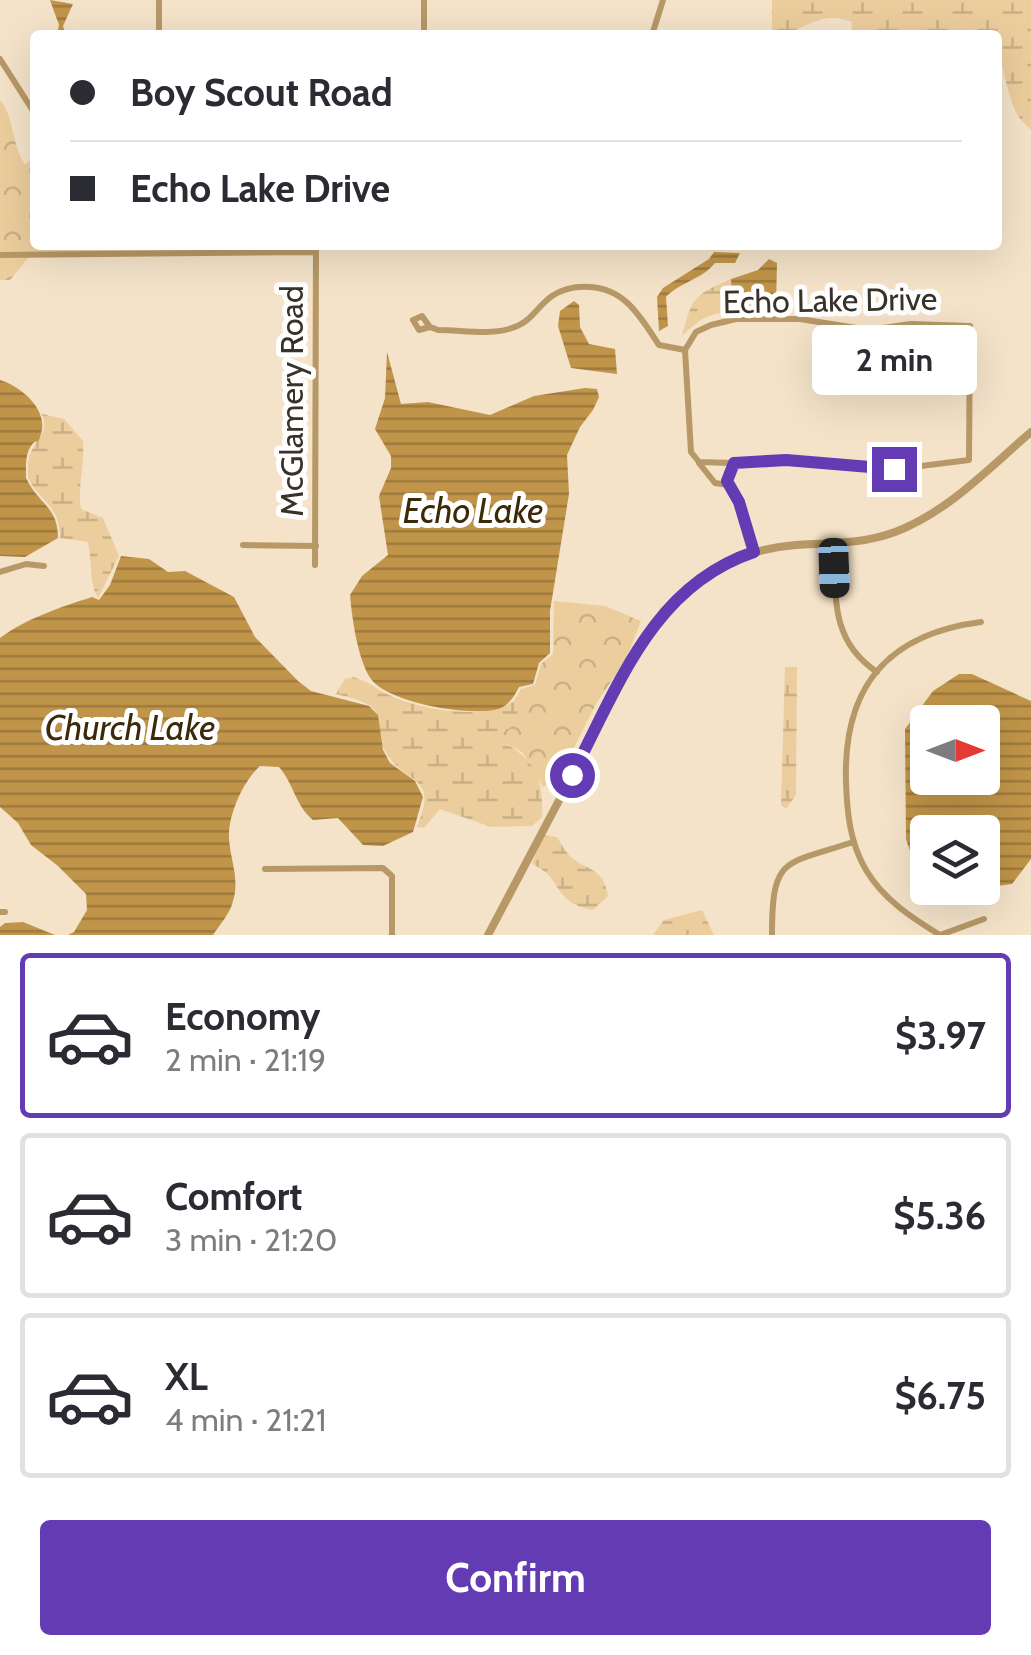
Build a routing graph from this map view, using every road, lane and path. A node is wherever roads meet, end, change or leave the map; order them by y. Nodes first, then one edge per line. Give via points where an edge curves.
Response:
1 (159, 0) edge
2 (424, 0) edge
3 (663, 0) edge
4 (159, 30) edge
5 (424, 30) edge
6 (654, 30) edge
7 (0, 59) edge
8 (30, 106) edge
9 (95, 250) edge
10 (316, 250) edge
11 (0, 255) edge
12 (430, 326) dead end
13 (685, 350) junction
14 (1031, 432) edge
15 (699, 462) junction
16 (734, 463) junction
17 (728, 484) junction
18 (834, 543) junction
19 (243, 545) dead end
20 (316, 546) junction
21 (754, 552) junction
22 (315, 565) dead end
23 (44, 566) dead end
24 (0, 572) edge
25 (981, 622) dead end
26 (877, 672) junction
27 (853, 842) junction
28 (265, 869) dead end
29 (984, 919) dead end
30 (392, 935) edge
31 (488, 935) edge
32 (772, 935) edge
33 (940, 935) edge

1 - 4 street
2 - 5 street
3 - 6 street
7 - 8 street
9 - 11 street, McGlamery Road
10 - 20 street, McGlamery Road
12 - 13 street via 505,330 530,320 551,297 574,286 600,288 630,303 659,345
13 - 15 street, Echo Lake Drive via 690,445
13 - 16 street, Echo Lake Drive via 696,332 736,320 800,319 870,330 970,326 969,460 889,470 786,460
14 - 18 street via 922,521 878,538
15 - 16 street, Echo Lake Drive
15 - 17 street via 715,484
16 - 17 street
17 - 21 street
18 - 21 street
18 - 26 street via 844,640
19 - 20 street
20 - 22 street, McGlamery Road
21 - 31 street via 697,580 657,620
23 - 24 street
25 - 26 street via 922,635
26 - 27 street via 849,731 846,797
27 - 32 street via 791,862 779,874 772,890
27 - 33 street via 884,893
28 - 30 street via 383,868 392,876
29 - 33 street

